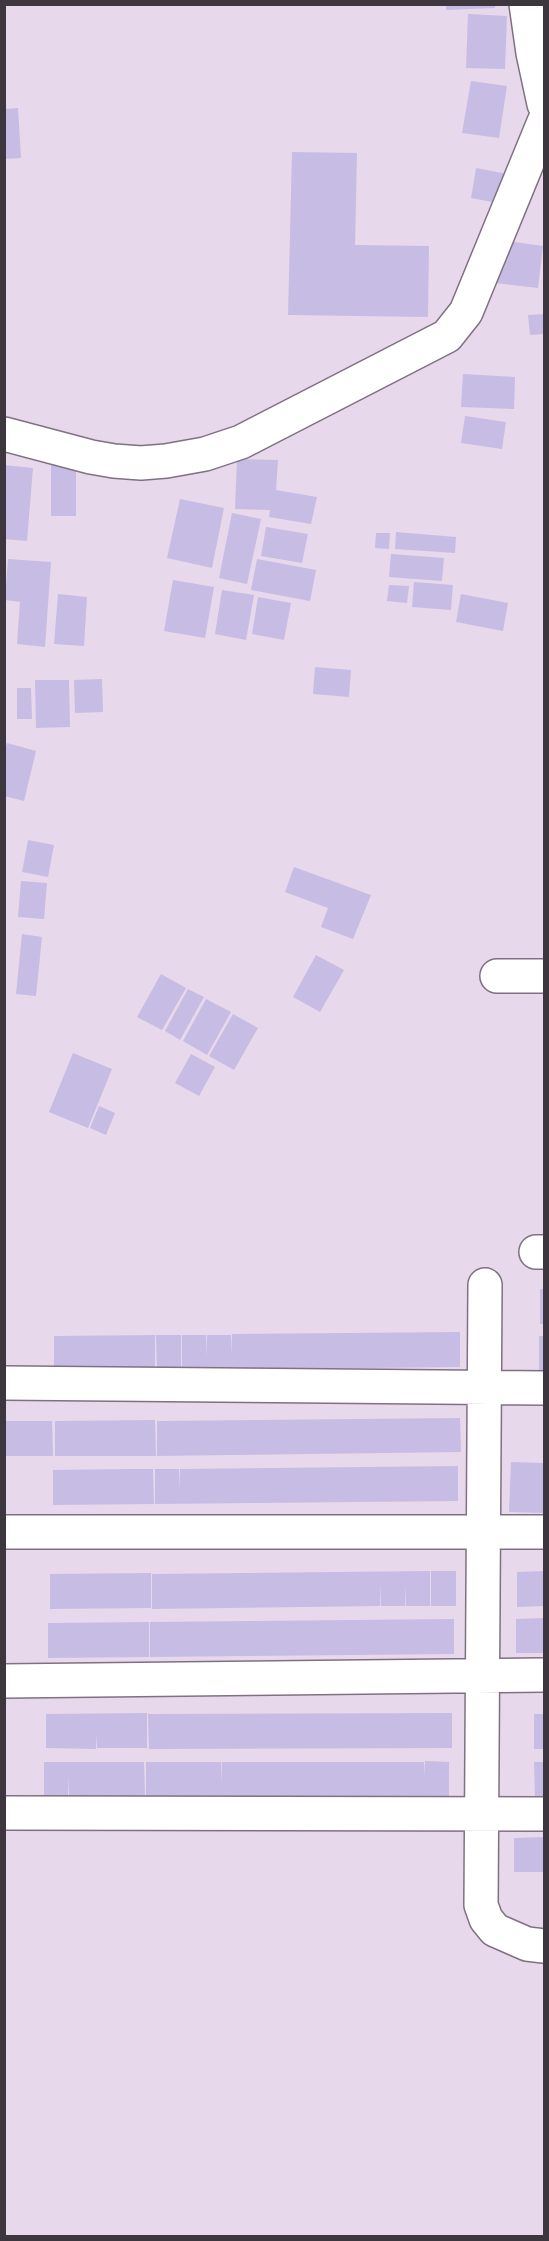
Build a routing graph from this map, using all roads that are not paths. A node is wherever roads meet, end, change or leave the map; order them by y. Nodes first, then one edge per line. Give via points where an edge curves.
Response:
1 (526, 4) edge
2 (544, 104) edge
3 (544, 122) edge
4 (4, 434) edge
5 (497, 976) dead end
6 (544, 976) edge
7 (485, 1285) dead end
8 (4, 1383) edge
9 (484, 1387) junction
10 (544, 1388) edge
11 (4, 1532) edge
12 (483, 1532) junction
13 (544, 1532) edge
14 (482, 1675) junction
15 (544, 1675) edge
16 (4, 1681) edge
17 (4, 1813) edge
18 (481, 1814) junction
19 (544, 1814) edge
20 (544, 1946) edge

1 - 2 street
3 - 4 street via 466,312 447,336 241,442 205,454 141,463 114,461
5 - 6 street
7 - 9 street
8 - 9 street
9 - 10 street
9 - 12 street
11 - 12 street
12 - 13 street
12 - 14 street
14 - 15 street
14 - 16 street
14 - 18 street
17 - 18 street
18 - 19 street
18 - 20 street via 481,1905 486,1919 506,1936

